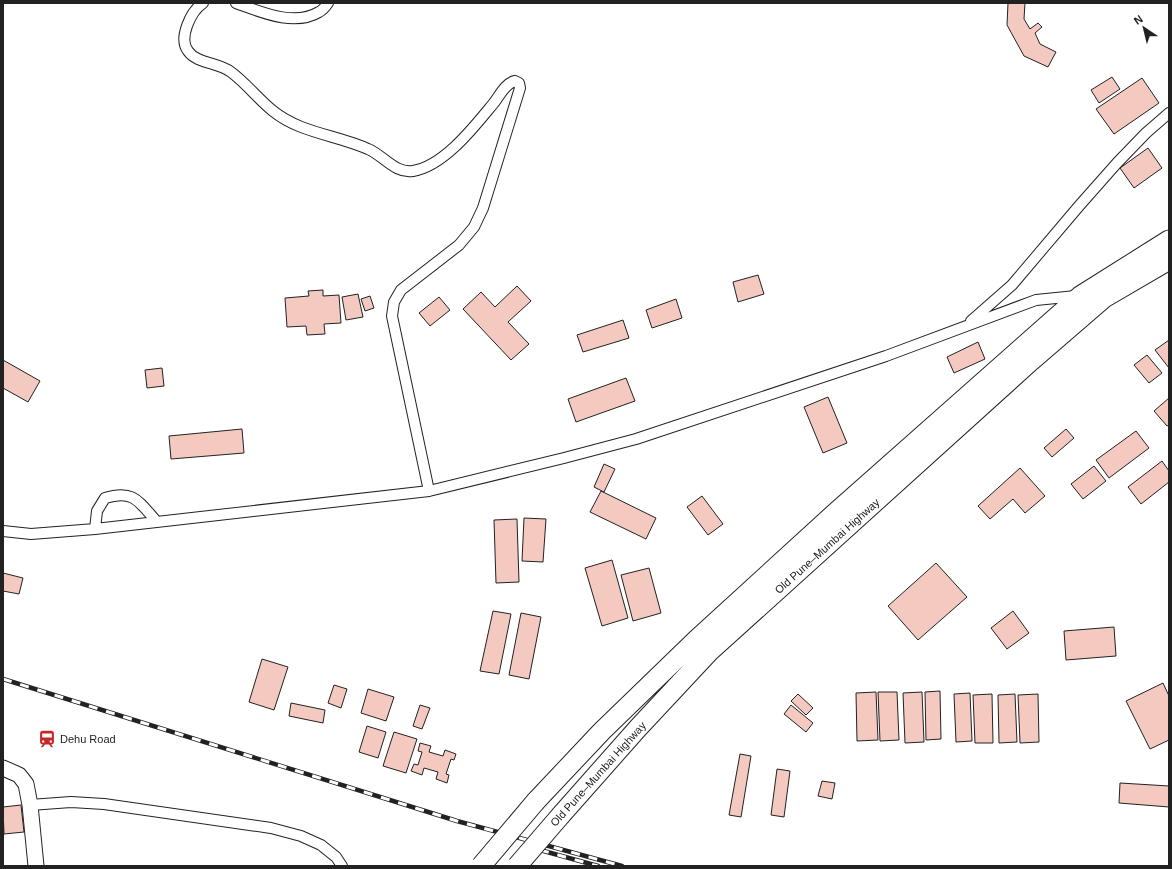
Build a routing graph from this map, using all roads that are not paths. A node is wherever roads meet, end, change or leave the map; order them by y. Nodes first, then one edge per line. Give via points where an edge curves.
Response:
1 (203, 3) edge
2 (236, 3) edge
3 (328, 3) edge
4 (1169, 113) edge
5 (1169, 240) edge
6 (1169, 260) edge
7 (1080, 296) junction
8 (1104, 298) junction
9 (966, 326) junction
10 (429, 491) junction
11 (157, 522) junction
12 (95, 529) junction
13 (3, 531) edge
14 (3, 768) edge
15 (30, 805) junction
16 (36, 866) edge
17 (342, 866) edge
18 (481, 866) edge
19 (517, 866) edge

1 - 10 street via 192,14 186,27 184,44 196,58 230,71 273,111 292,124 354,143 374,152 398,169 411,172 434,163 461,140 507,85 515,81 519,83 520,88 502,151 474,227 459,245 401,290 394,302 392,316
2 - 3 street via 270,15 291,18 308,16 320,11
4 - 9 street via 1117,163 1012,285
5 - 7 highway, Old Pune–Mumbai Highway
6 - 8 highway, Old Pune–Mumbai Highway
7 - 8 street
7 - 9 street via 1036,300
7 - 18 highway, Old Pune–Mumbai Highway, bridge via 696,640 602,731 536,801
8 - 19 highway, Old Pune–Mumbai Highway, bridge via 709,652 638,728
9 - 10 street via 886,356 636,439
10 - 11 street
11 - 12 street
11 - 12 street via 130,496 117,494 105,498 97,511
12 - 13 street via 31,534
14 - 15 street via 19,775 26,784
15 - 16 street
15 - 17 street via 71,802 104,804 271,828 301,836 321,845 336,857

